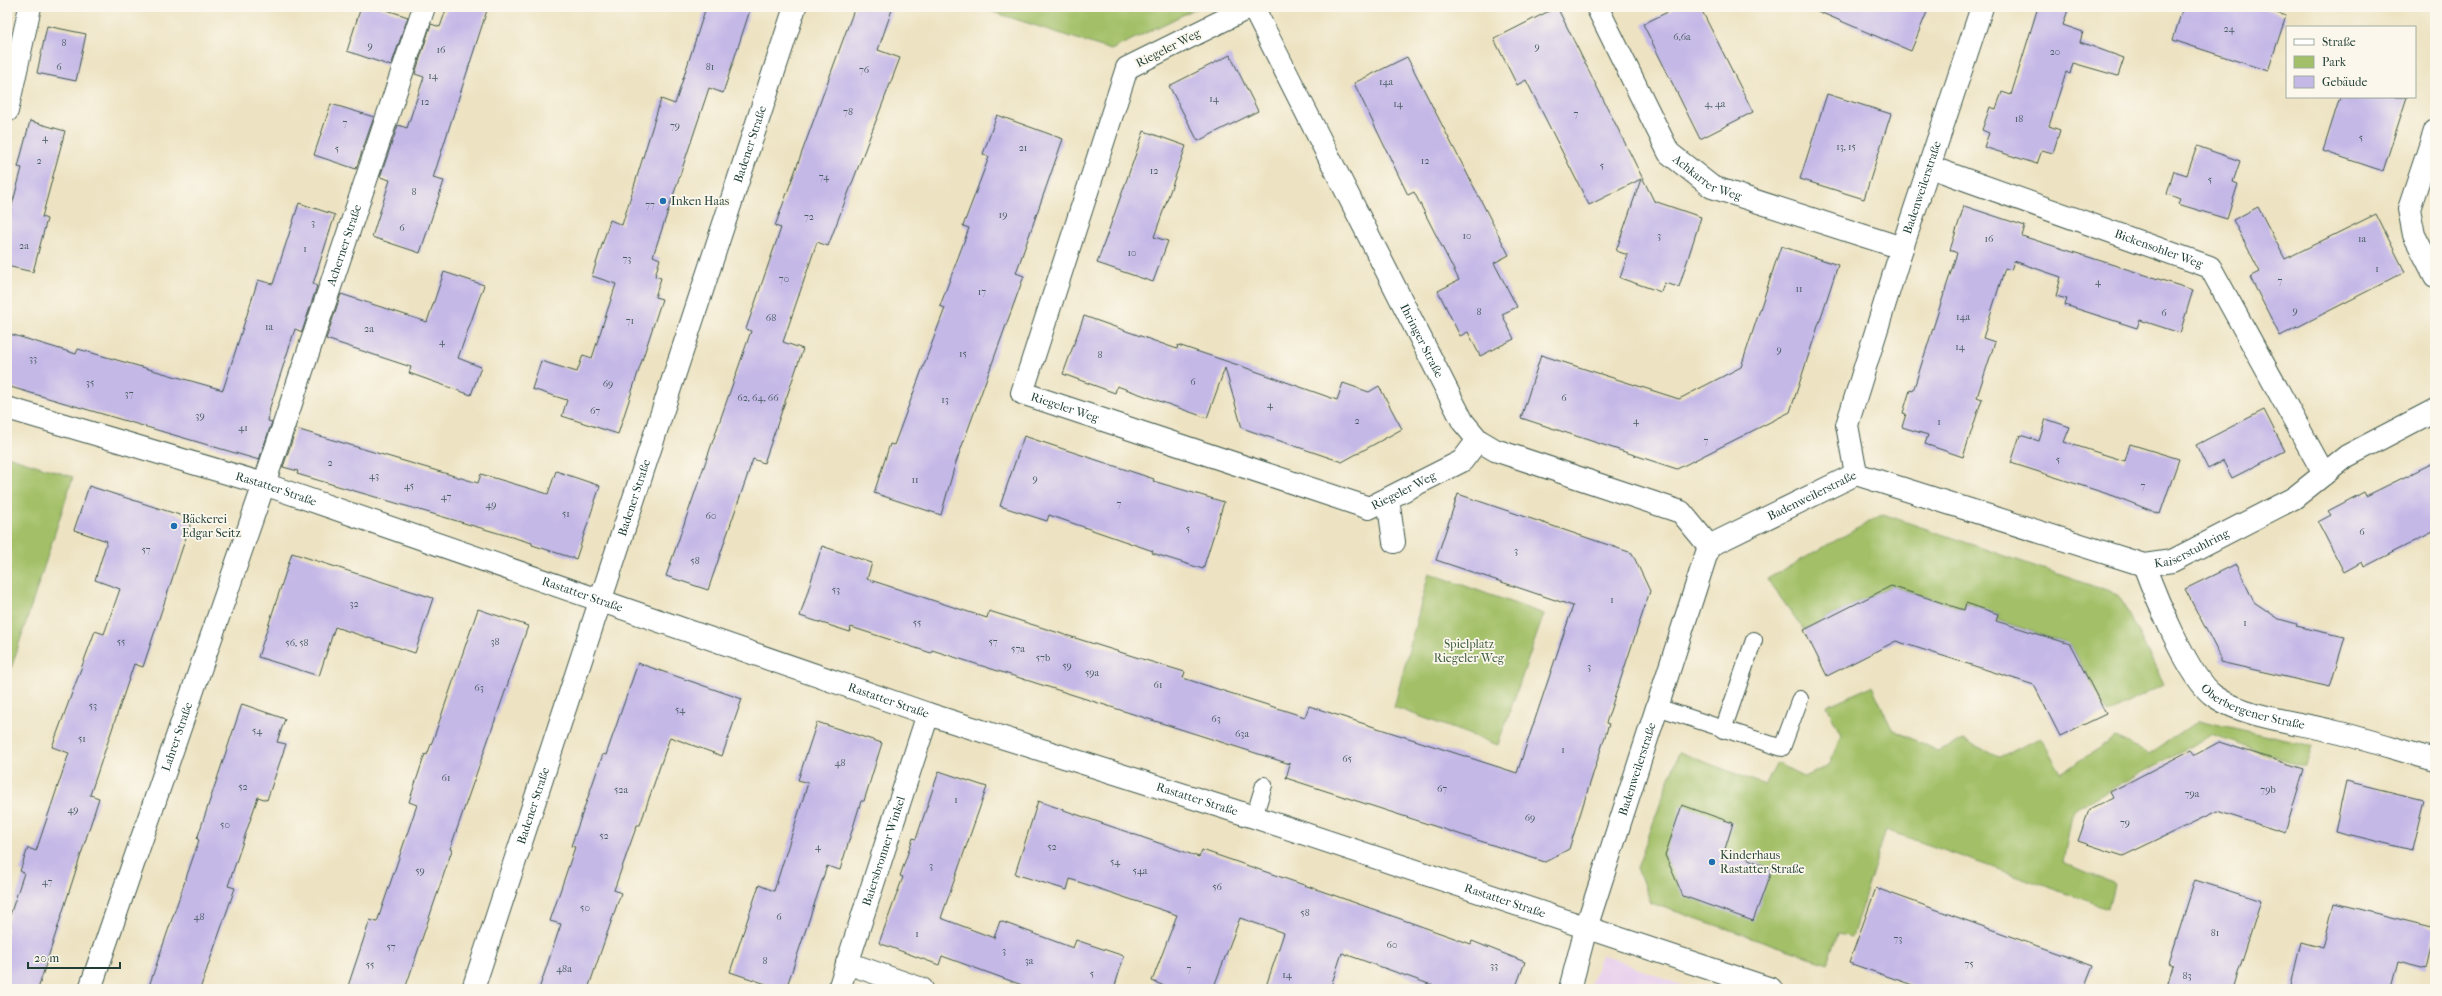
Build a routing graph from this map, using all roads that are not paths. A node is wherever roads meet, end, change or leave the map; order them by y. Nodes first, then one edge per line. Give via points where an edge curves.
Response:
1 (30, 7) edge
2 (424, 7) edge
3 (795, 7) edge
4 (1251, 7) edge
5 (1597, 7) edge
6 (1982, 7) edge
7 (7, 111) edge
8 (2435, 131) edge
9 (1930, 167) junction
10 (1902, 248) junction
11 (2435, 276) edge
12 (7, 408) edge
13 (2435, 410) edge
14 (1478, 440) junction
15 (1856, 474) junction
16 (2324, 474) junction
17 (264, 484) junction
18 (1388, 499) junction
19 (1394, 542) dead end
20 (1710, 546) junction
21 (2144, 566) junction
22 (600, 600) junction
23 (1754, 640) dead end
24 (1800, 699) dead end
25 (1657, 707) junction
26 (928, 714) junction
27 (1723, 730) junction
28 (2435, 760) edge
29 (1264, 785) dead end
30 (1254, 817) junction
31 (1586, 928) junction
32 (847, 963) junction
33 (90, 989) edge
34 (473, 989) edge
35 (839, 989) edge
36 (922, 989) edge
37 (1570, 989) edge
38 (1771, 989) edge

1 - 7 street
2 - 17 street, Acherner Straße
3 - 22 street, Badener Straße
4 - 14 street, Ihringer Straße via 1463,422
4 - 18 street, Riegeler Weg via 1127,68 1022,393 1368,508
5 - 10 street, Achkarrer Weg via 1669,153 1712,187
6 - 9 street, Badenweilerstraße
8 - 11 street via 2409,209 2414,235
9 - 10 street, Badenweilerstraße
9 - 16 street, Bickensohler Weg via 2210,267
10 - 15 street, Badenweilerstraße via 1847,426
12 - 17 street, Rastatter Straße
13 - 16 street, Kaiserstuhlring via 2347,456
14 - 18 street, Riegeler Weg via 1462,461
14 - 20 street, Ihringer Straße via 1495,450 1681,512
15 - 20 street, Badenweilerstraße
15 - 21 street, Kaiserstuhlring
16 - 21 street, Kaiserstuhlring via 2294,498 2172,561
17 - 22 street, Rastatter Straße
17 - 33 street, Lahrer Straße
18 - 19 street
20 - 25 street, Badenweilerstraße
21 - 28 street, Oberbergener Straße via 2157,600 2195,674 2213,695 2240,709 2336,732
22 - 26 street, Rastatter Straße
22 - 34 street, Badener Straße
23 - 27 lane
24 - 27 lane via 1782,748
25 - 27 lane
25 - 31 street, Badenweilerstraße
26 - 30 street, Rastatter Straße
26 - 32 street, Baiersbronner Winkel
29 - 30 lane
30 - 31 street, Rastatter Straße
31 - 37 street, Badenweilerstraße
31 - 38 street, Rastatter Straße
32 - 35 street, Baiersbronner Winkel
32 - 36 street

